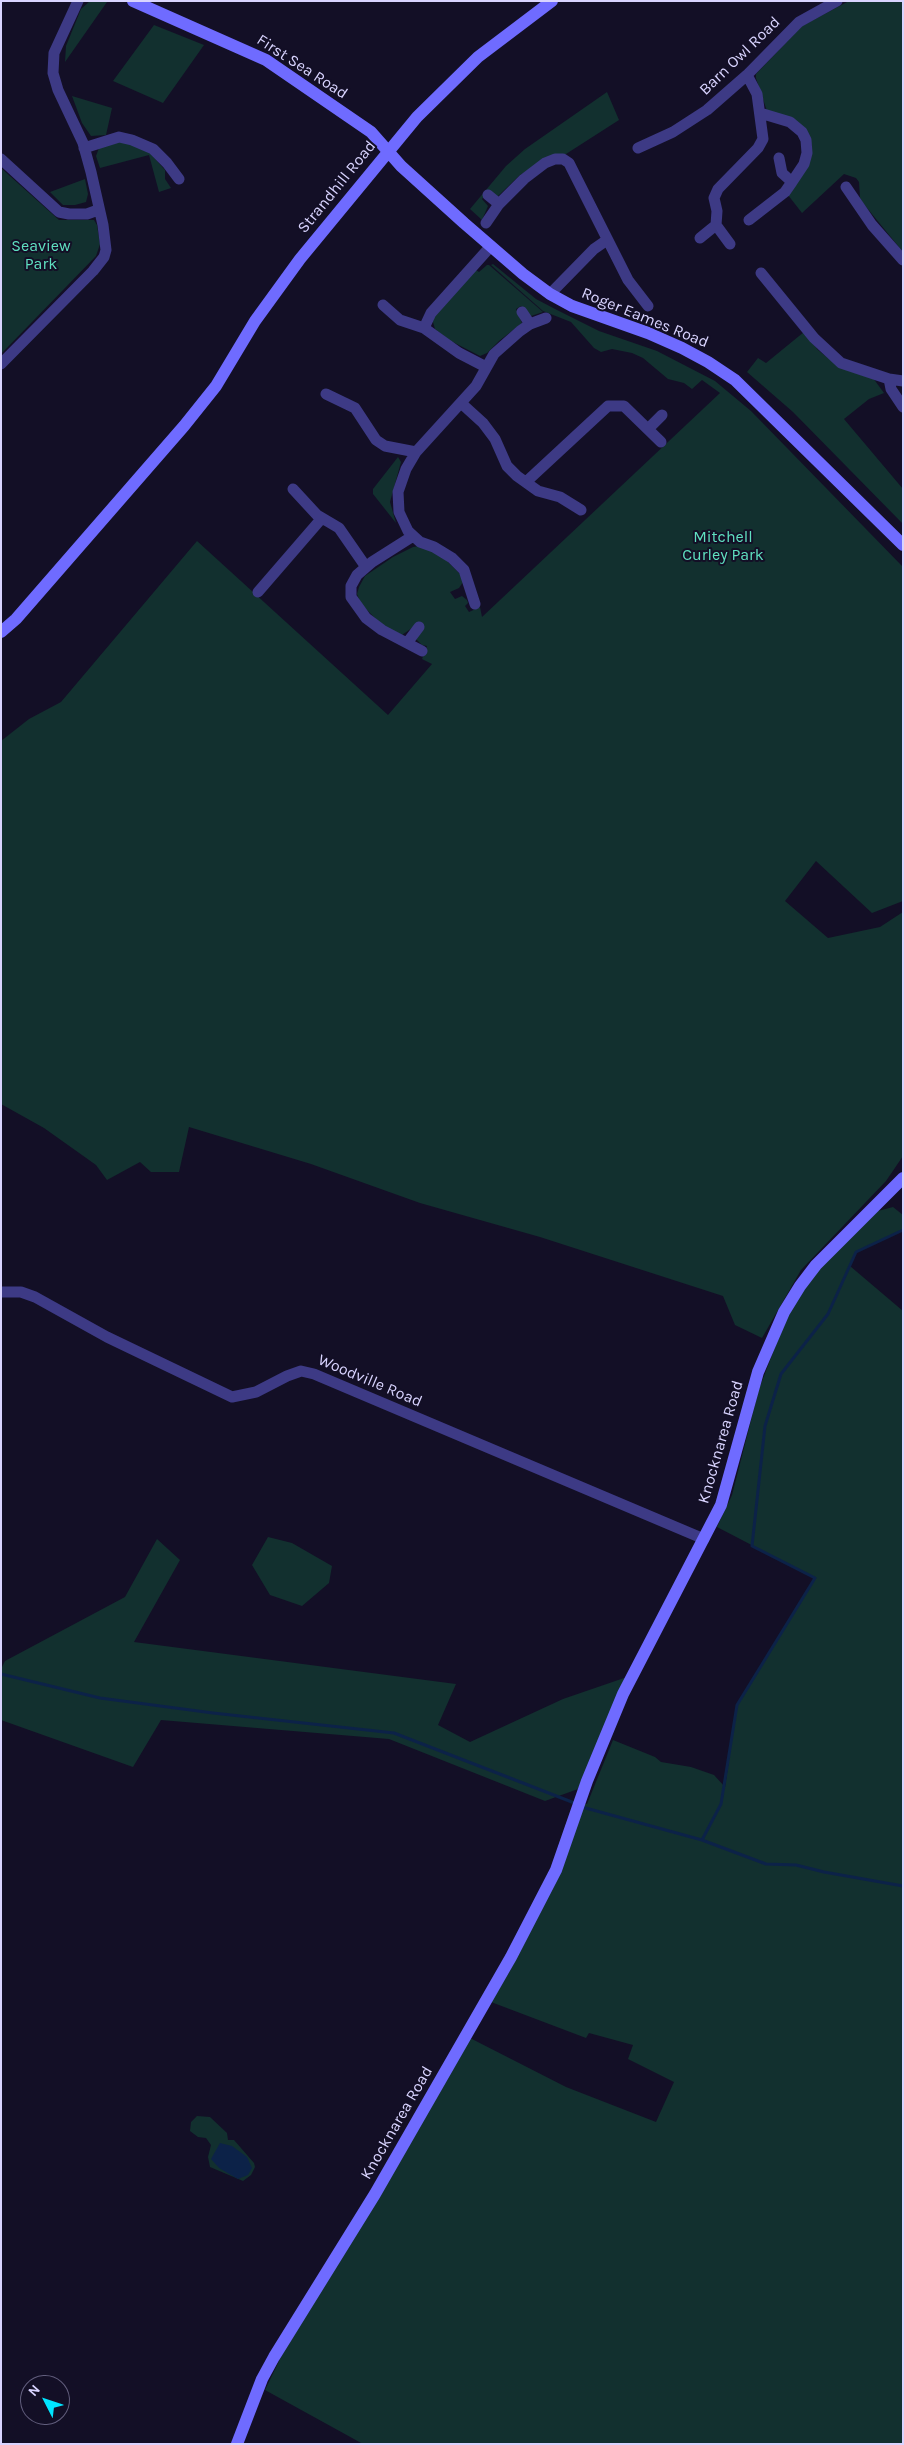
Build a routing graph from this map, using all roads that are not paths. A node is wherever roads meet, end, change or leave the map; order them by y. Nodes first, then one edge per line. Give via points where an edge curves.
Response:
1 (78, 1) edge
2 (552, 1) edge
3 (837, 1) edge
4 (140, 2) edge
5 (747, 75) junction
6 (760, 113) junction
7 (84, 148) junction
8 (638, 148) dead end
9 (388, 151) junction
10 (779, 158) dead end
11 (1, 159) edge
12 (179, 180) dead end
13 (792, 182) junction
14 (846, 187) dead end
15 (488, 195) dead end
16 (499, 204) junction
17 (98, 210) junction
18 (749, 220) dead end
19 (486, 223) dead end
20 (716, 225) junction
21 (700, 238) dead end
22 (607, 240) junction
23 (730, 244) dead end
24 (491, 246) junction
25 (903, 260) edge
26 (761, 273) dead end
27 (550, 294) junction
28 (383, 305) dead end
29 (648, 306) dead end
30 (522, 312) dead end
31 (546, 318) dead end
32 (530, 324) junction
33 (424, 328) junction
34 (1, 364) edge
35 (486, 367) junction
36 (889, 378) junction
37 (903, 381) edge
38 (326, 394) dead end
39 (461, 402) junction
40 (903, 407) edge
41 (662, 415) dead end
42 (648, 429) junction
43 (660, 442) dead end
44 (416, 452) junction
45 (526, 482) junction
46 (292, 489) dead end
47 (581, 510) dead end
48 (322, 518) junction
49 (413, 536) junction
50 (903, 545) edge
51 (366, 567) junction
52 (260, 571) dead end
53 (269, 579) junction
54 (471, 591) junction
55 (258, 592) dead end
56 (459, 594) dead end
57 (475, 604) dead end
58 (419, 627) dead end
59 (1, 632) edge
60 (407, 643) junction
61 (422, 651) dead end
62 (899, 1183) edge
63 (903, 1199) edge
64 (1, 1292) edge
65 (704, 1539) junction
66 (237, 2444) edge

1 - 7 street via 54,52 53,73
2 - 9 street, Strandhill Road via 456,76
3 - 5 street, Barn Owl Road via 800,22
4 - 9 street, First Sea Road via 266,60 371,132
5 - 6 street via 757,94
5 - 8 street, Barn Owl Road via 707,110 673,132
6 - 13 street via 790,122 806,140 804,164
6 - 20 street via 763,140 718,189 714,198 718,211
7 - 12 street via 119,137 132,140 153,149
7 - 17 street
9 - 24 street, Roger Eames Road
9 - 59 street, Strandhill Road via 276,291 216,386 184,426
10 - 13 street via 782,173
11 - 17 street via 59,212 87,214
13 - 18 street via 785,192
14 - 25 street via 872,225
15 - 16 street
16 - 19 street
16 - 22 street via 545,163 563,159 569,163
17 - 34 street via 104,224 104,257
20 - 21 street
20 - 23 street
22 - 27 street
22 - 29 street via 628,280
24 - 27 street, Roger Eames Road
24 - 33 street via 431,313
26 - 36 street via 814,338 841,363
27 - 50 street, Roger Eames Road via 572,306 682,348 735,380
28 - 33 street via 400,320
30 - 32 street
31 - 32 street
32 - 35 street via 494,354
33 - 35 street via 459,353
35 - 39 street via 476,386
36 - 37 street
36 - 40 street via 890,389
38 - 44 street via 355,408 376,440 385,446
39 - 44 street
39 - 45 street via 495,438 507,466
41 - 42 street
42 - 43 street
42 - 45 street via 624,406 608,406
44 - 49 street via 398,492 399,512
45 - 47 street via 538,491 560,497
46 - 48 street
48 - 51 street via 338,528
48 - 53 street
49 - 51 street
49 - 54 street via 452,558 464,570
51 - 60 street via 351,586 351,597 366,618
52 - 53 street
53 - 55 street
54 - 56 street
54 - 57 street
58 - 60 street
60 - 61 street
62 - 63 street
62 - 65 street, Knocknarea Road via 816,1265 784,1312 756,1380 725,1493
64 - 65 street, Woodville Road via 21,1292 35,1297 106,1337 232,1397 256,1392 301,1371 314,1374
65 - 66 street, Knocknarea Road via 624,1694 556,1870 534,1914 375,2194 274,2357

